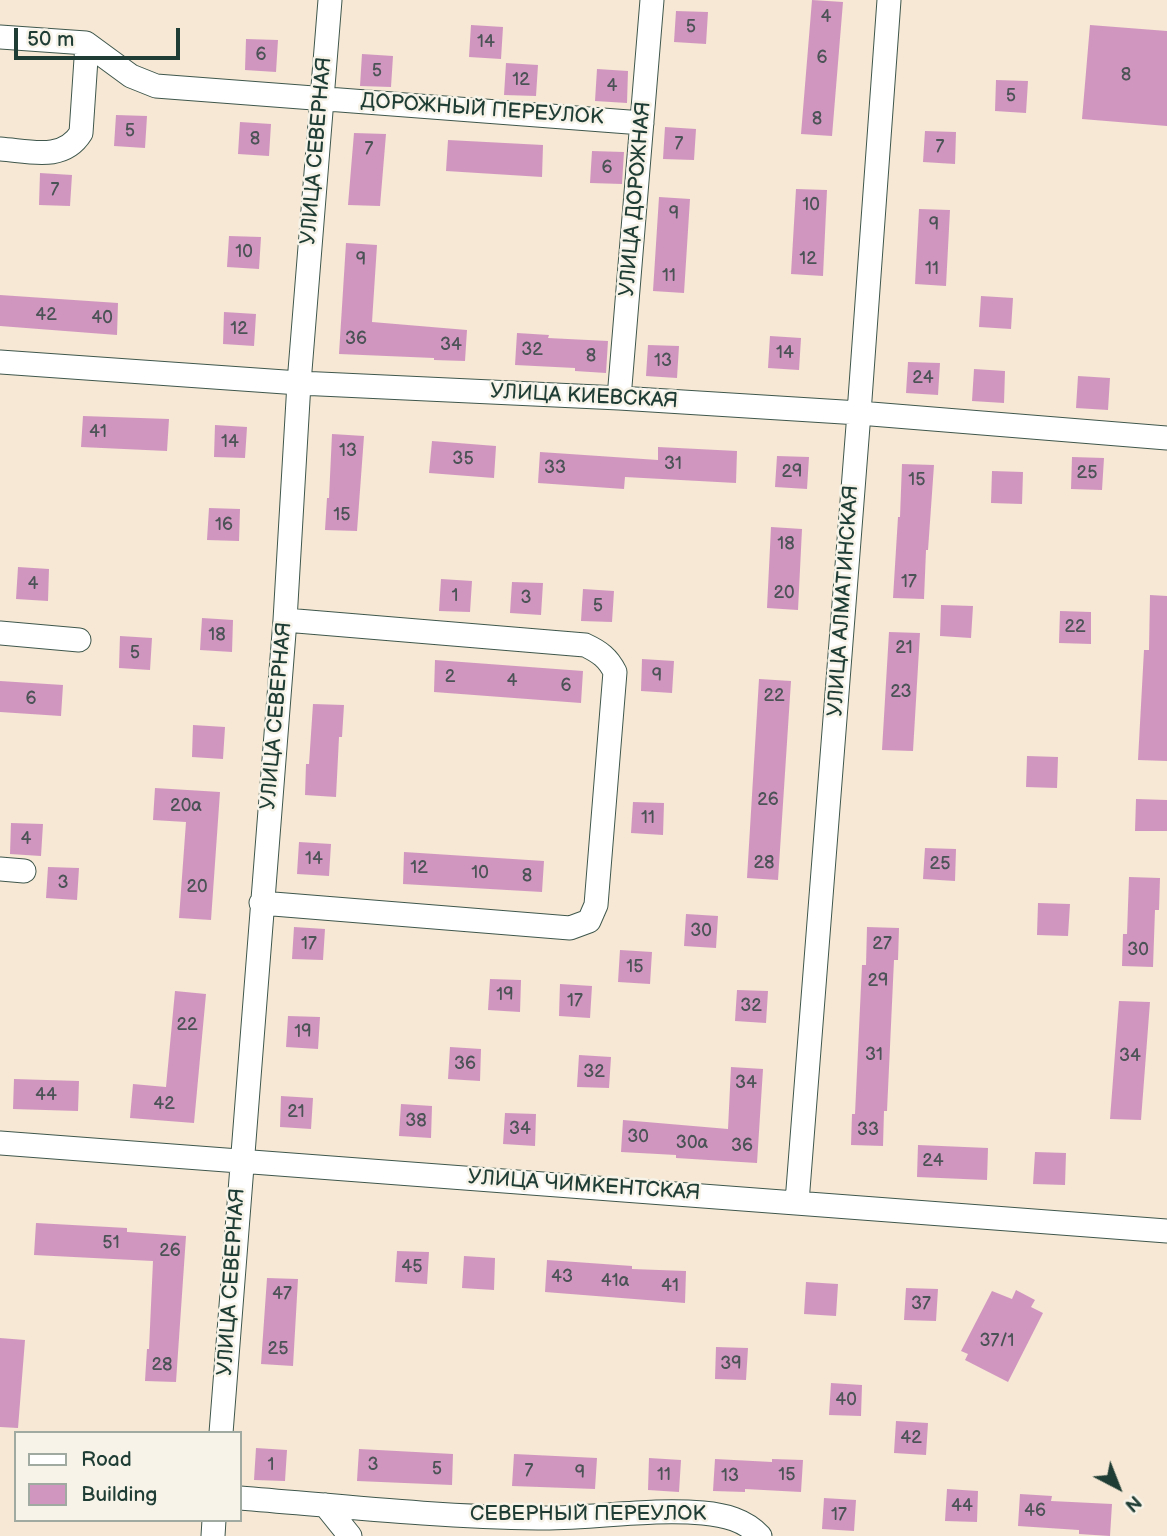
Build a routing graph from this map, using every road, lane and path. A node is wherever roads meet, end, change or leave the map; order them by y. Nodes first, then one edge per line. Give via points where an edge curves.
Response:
1 (330, 0) edge
2 (652, 0) edge
3 (888, 0) edge
4 (0, 37) edge
5 (87, 44) junction
6 (321, 98) junction
7 (642, 123) junction
8 (0, 149) edge
9 (0, 362) edge
10 (299, 383) junction
11 (619, 398) junction
12 (859, 412) junction
13 (1167, 438) edge
14 (285, 620) junction
15 (0, 633) edge
16 (79, 640) dead end
17 (0, 869) edge
18 (24, 871) dead end
19 (261, 903) junction
20 (0, 1143) edge
21 (242, 1161) junction
22 (797, 1202) junction
23 (1167, 1231) edge
24 (221, 1431) edge
25 (242, 1498) edge
26 (325, 1505) junction
27 (350, 1536) edge
28 (760, 1536) edge

1 - 6 street, УЛИЦА СЕВЕРНАЯ
2 - 7 street, УЛИЦА ДОРОЖНАЯ
3 - 12 street, УЛИЦА АЛМАТИНСКАЯ
4 - 5 street
5 - 6 street, ДОРОЖНЫЙ ПЕРЕУЛОК via 131,76 156,86
5 - 8 street via 81,133 75,143 54,153
6 - 7 street, ДОРОЖНЫЙ ПЕРЕУЛОК
6 - 10 street, УЛИЦА СЕВЕРНАЯ
7 - 11 street, УЛИЦА ДОРОЖНАЯ
9 - 10 street, УЛИЦА КИЕВСКАЯ
10 - 11 street, УЛИЦА КИЕВСКАЯ
10 - 14 street, УЛИЦА СЕВЕРНАЯ
11 - 12 street, УЛИЦА КИЕВСКАЯ
12 - 13 street, УЛИЦА КИЕВСКАЯ
12 - 22 street, УЛИЦА АЛМАТИНСКАЯ
14 - 19 street, УЛИЦА СЕВЕРНАЯ
14 - 19 street via 585,645 609,660 615,672 596,905 589,921 570,928
15 - 16 street
17 - 18 street
19 - 21 street, УЛИЦА СЕВЕРНАЯ
20 - 21 street, УЛИЦА ЧИМКЕНТСКАЯ
21 - 22 street, УЛИЦА ЧИМКЕНТСКАЯ
21 - 24 street, УЛИЦА СЕВЕРНАЯ
22 - 23 street, УЛИЦА ЧИМКЕНТСКАЯ
25 - 26 street, СЕВЕРНЫЙ ПЕРЕУЛОК
26 - 27 street
26 - 28 street, СЕВЕРНЫЙ ПЕРЕУЛОК via 540,1519 654,1511 702,1513 750,1525

